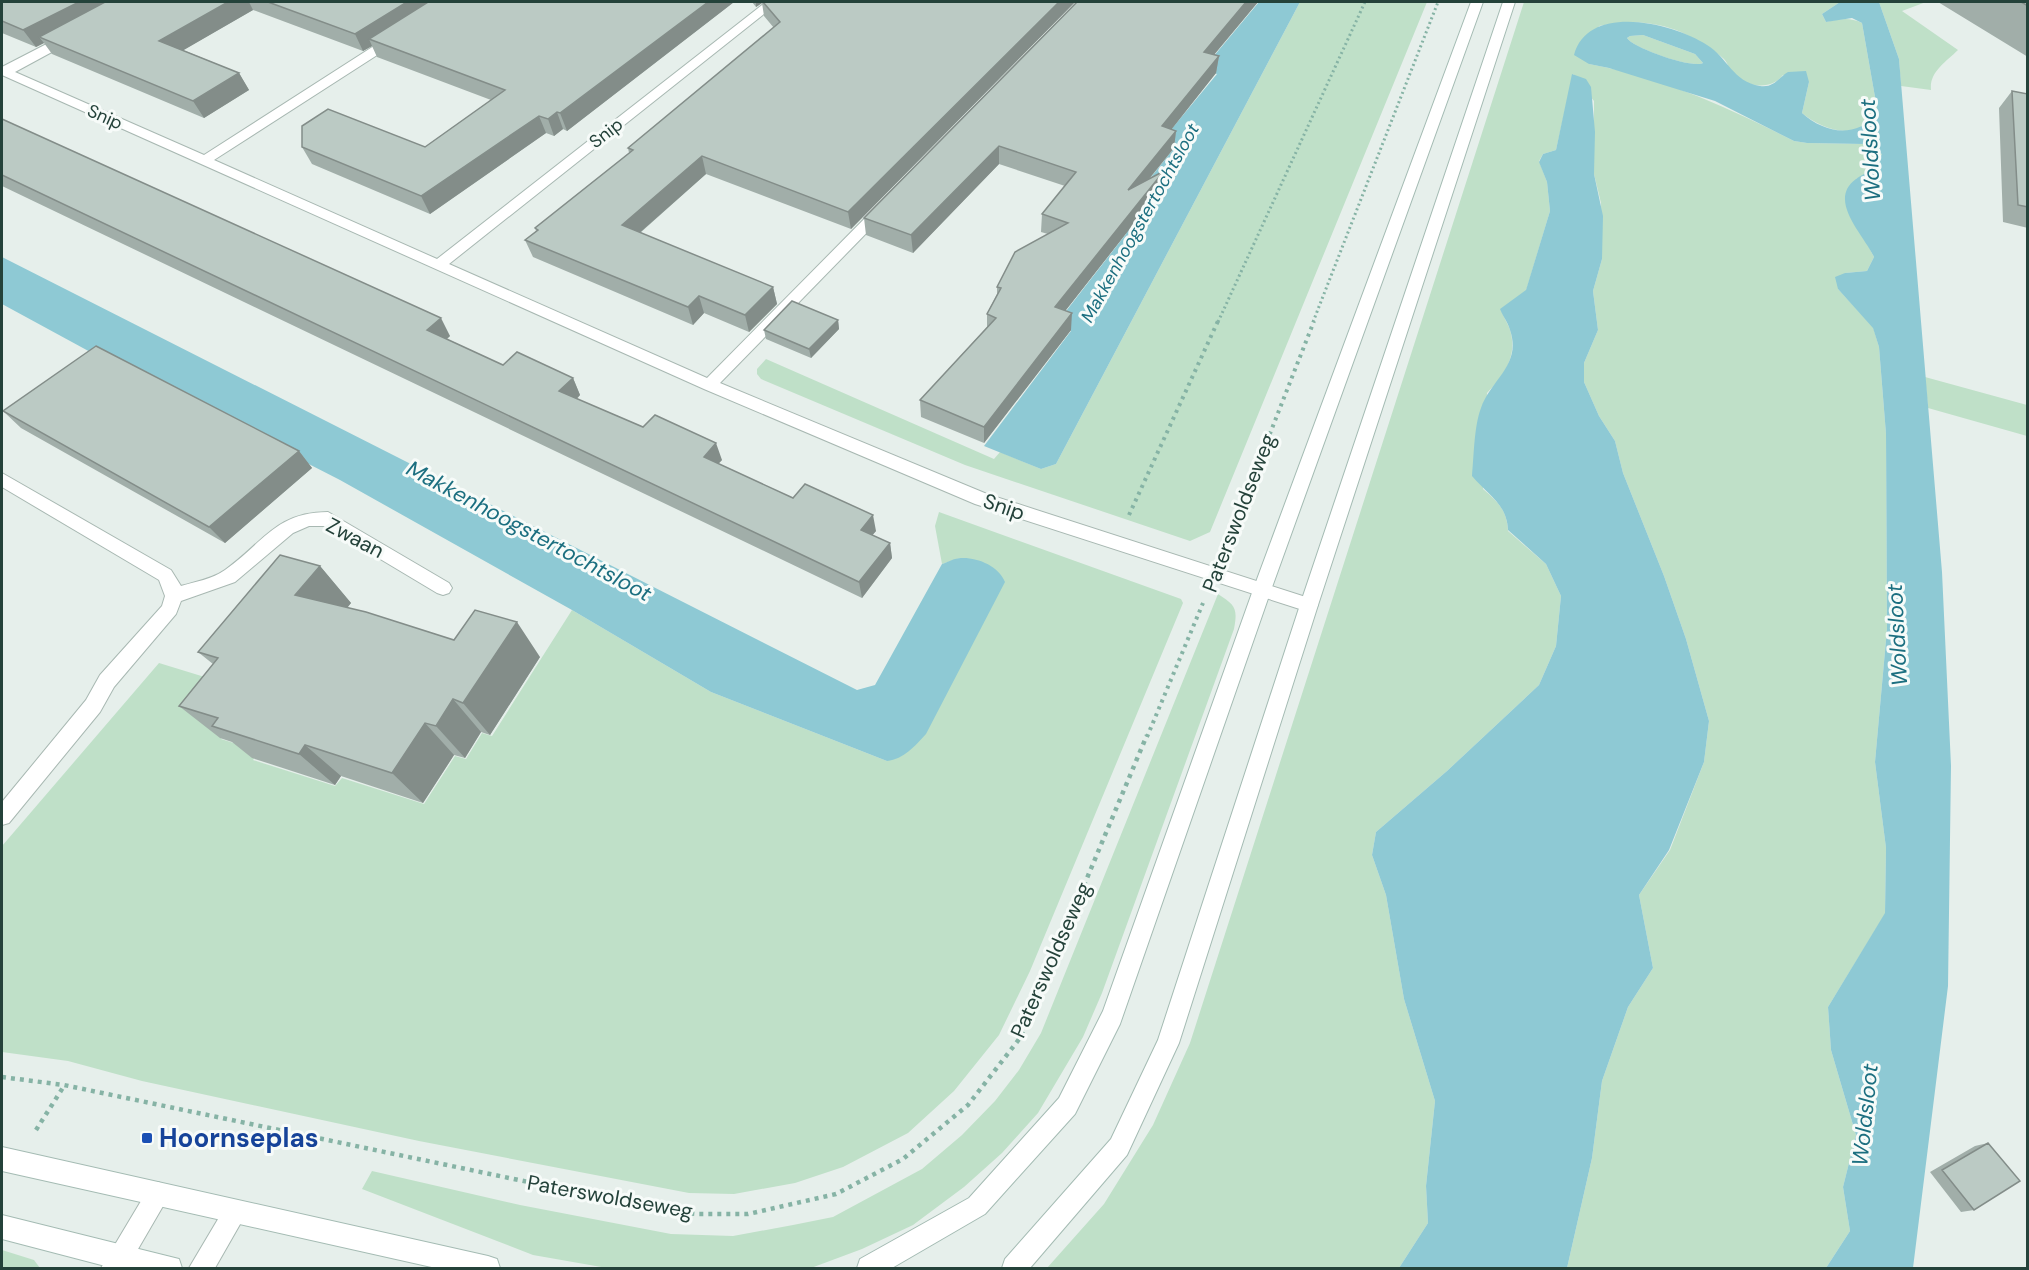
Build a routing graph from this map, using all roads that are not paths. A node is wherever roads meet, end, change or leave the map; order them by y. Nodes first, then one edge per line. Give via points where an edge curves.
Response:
1 (773, 2) edge
2 (1477, 2) edge
3 (1509, 2) edge
4 (86, 29) edge
5 (402, 33) edge
6 (4, 71) edge
7 (204, 161) junction
8 (892, 198) edge
9 (438, 265) junction
10 (709, 385) junction
11 (2, 479) edge
12 (443, 588) dead end
13 (1262, 590) junction
14 (174, 596) junction
15 (1309, 605) junction
16 (2, 816) edge
17 (2, 1159) edge
18 (158, 1194) junction
19 (235, 1212) junction
20 (2, 1227) edge
21 (116, 1263) edge
22 (170, 1269) edge
23 (201, 1269) edge
24 (488, 1269) edge
25 (869, 1269) edge
26 (1014, 1269) edge

1 - 9 street, Snip
2 - 13 street
3 - 15 street
4 - 6 street, Snip
5 - 7 street
6 - 7 street, Snip
7 - 9 street, Snip
8 - 10 street
9 - 10 street, Snip
10 - 13 street, Snip via 981,499
11 - 14 street via 165,575
12 - 14 street, Zwaan via 328,519 307,519 287,528 229,576
13 - 15 street, Snip
13 - 25 street via 1112,1016 1067,1106 977,1206
14 - 16 street via 170,609 107,681 93,706
15 - 26 street via 1168,1043 1119,1147
17 - 18 street
18 - 19 street
18 - 21 street
19 - 23 street
19 - 24 street
20 - 21 street
21 - 22 street

